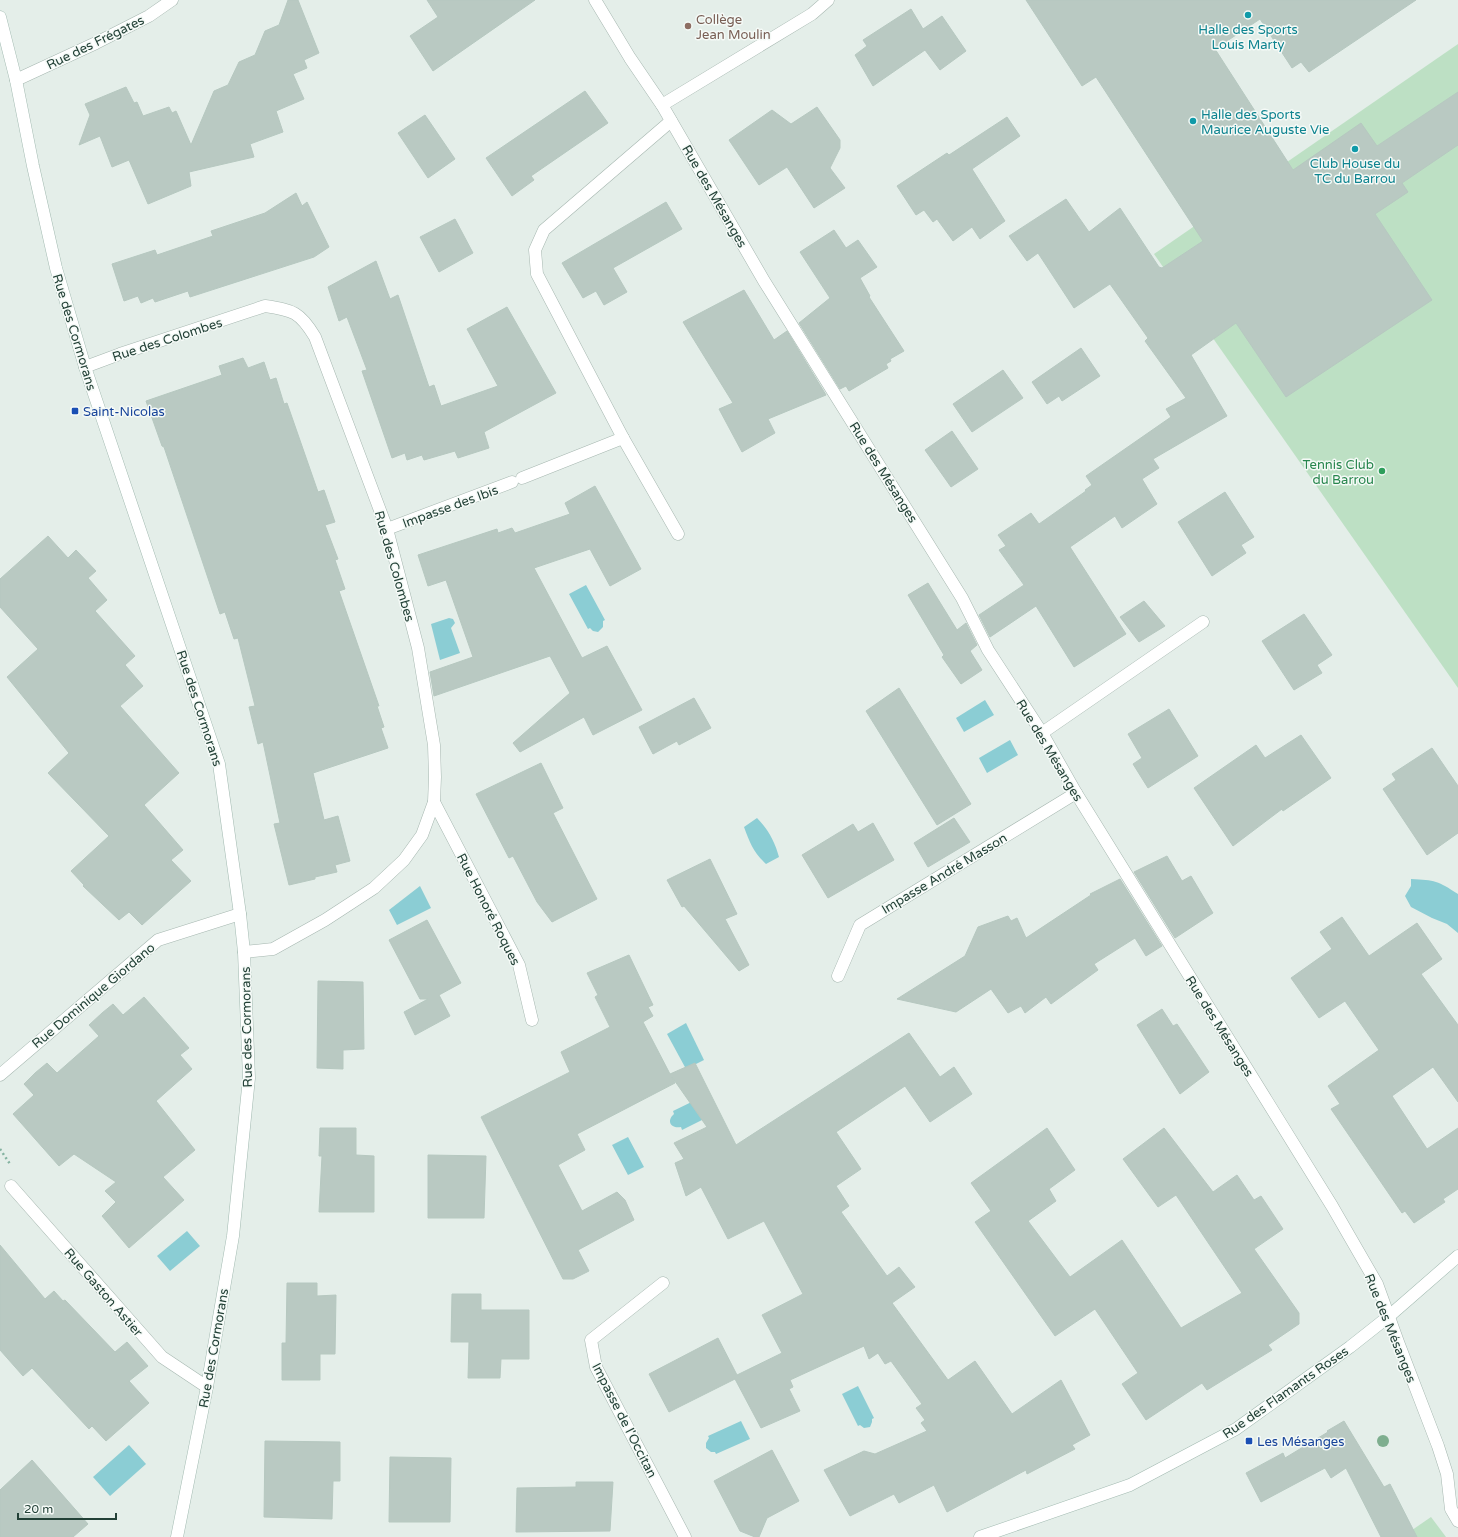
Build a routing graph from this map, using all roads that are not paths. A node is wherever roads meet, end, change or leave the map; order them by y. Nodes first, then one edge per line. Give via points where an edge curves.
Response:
1 (172, 0) edge
2 (595, 0) edge
3 (828, 0) edge
4 (0, 17) edge
5 (16, 80) junction
6 (662, 105) junction
7 (671, 121) junction
8 (85, 367) junction
9 (623, 438) junction
10 (387, 529) junction
11 (678, 534) dead end
12 (1203, 622) dead end
13 (1042, 733) junction
14 (1076, 793) junction
15 (434, 802) junction
16 (240, 914) junction
17 (244, 952) junction
18 (838, 976) dead end
19 (532, 1020) dead end
20 (0, 1075) edge
21 (11, 1186) dead end
22 (1458, 1256) edge
23 (663, 1283) dead end
24 (1388, 1317) junction
25 (206, 1387) junction
26 (1458, 1521) edge
27 (177, 1537) edge
28 (685, 1537) edge
29 (980, 1537) edge

1 - 5 street, Rue des Frégates via 149,16
2 - 6 street, Rue des Mésanges
3 - 6 street via 812,14
4 - 5 street, Rue des Cormorans
5 - 8 street, Rue des Cormorans via 56,268
6 - 7 street, Rue des Mésanges
7 - 9 street via 544,230 536,250 537,274
7 - 13 street, Rue des Mésanges via 764,281 962,598 988,650
8 - 10 street, Rue des Colombes via 265,306 295,313 306,322 315,336
8 - 16 street, Rue des Cormorans via 219,764
9 - 10 street, Impasse des Ibis
9 - 11 street
10 - 15 street, Rue des Colombes via 418,648 434,746
12 - 13 street
13 - 14 street, Rue des Mésanges
14 - 18 street, Impasse André Masson via 860,925
14 - 24 street, Rue des Mésanges via 1332,1206 1377,1284
15 - 17 street, Rue des Colombes via 422,835 404,860 374,888 325,920 273,949
15 - 19 street, Rue Honoré Roques via 518,965
16 - 17 street, Rue des Cormorans
16 - 20 street, Rue Dominique Giordano via 158,940
17 - 25 street, Rue des Cormorans via 249,1078 233,1236
21 - 25 street, Rue Gaston Astier via 162,1357
22 - 24 street, Rue des Flamants Roses
23 - 28 street, Impasse de l'Occitan via 591,1340 596,1367
24 - 26 street, Rue des Mésanges via 1438,1446 1447,1474 1451,1509
24 - 29 street, Rue des Flamants Roses via 1236,1429 1130,1485
25 - 27 street, Rue des Cormorans

